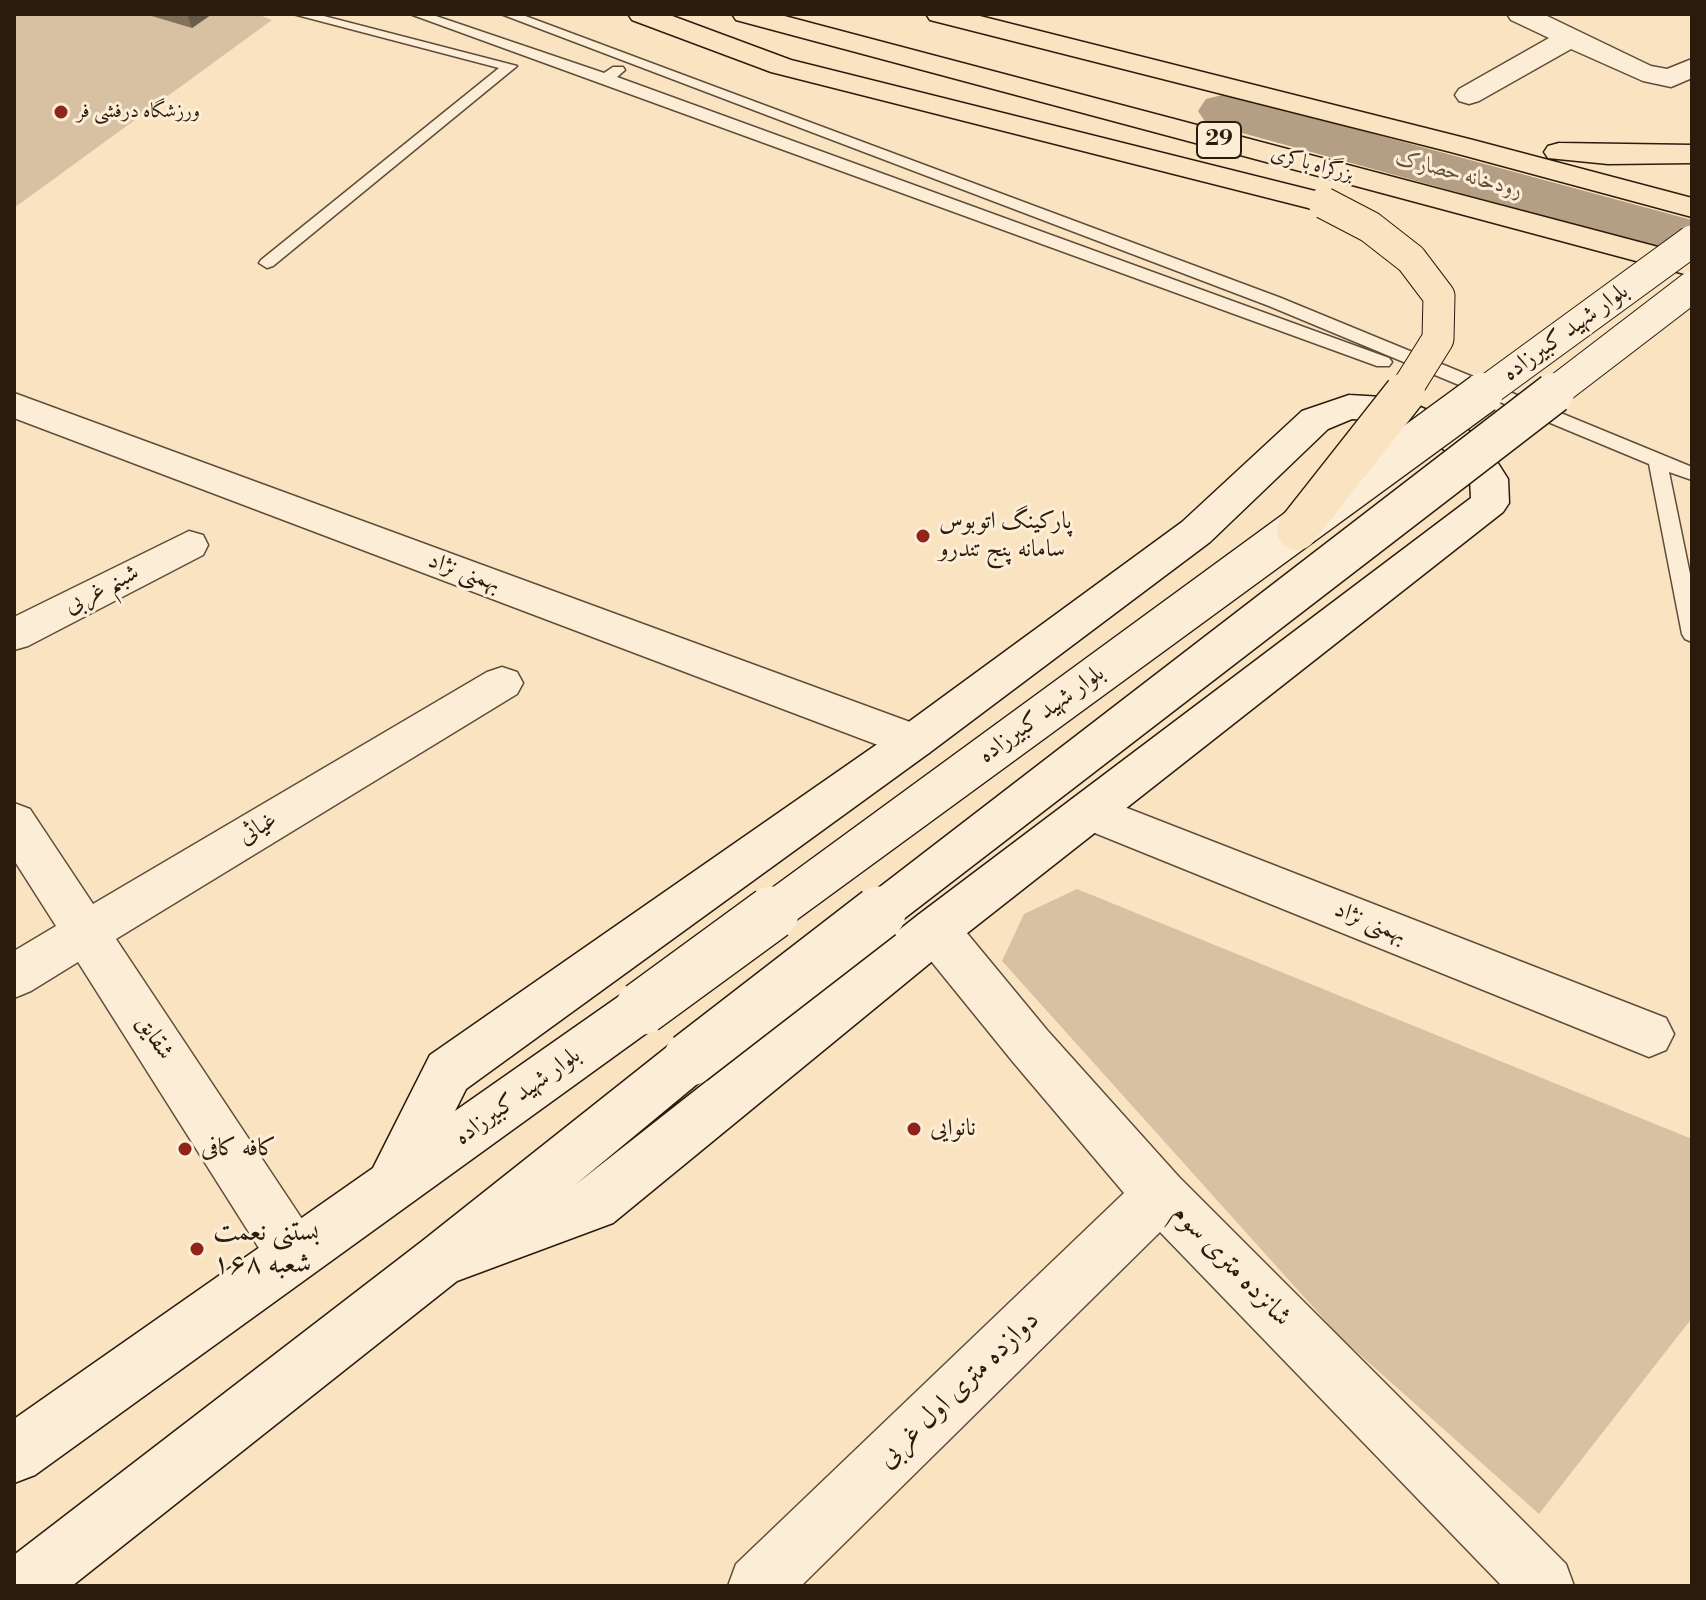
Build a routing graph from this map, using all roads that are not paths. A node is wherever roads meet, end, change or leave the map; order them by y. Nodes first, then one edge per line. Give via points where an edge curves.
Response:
1 (300, 14) edge
2 (417, 14) edge
3 (508, 14) edge
4 (642, 14) edge
5 (746, 14) edge
6 (940, 14) edge
7 (1521, 14) edge
8 (1570, 38) junction
9 (630, 60) junction
10 (1692, 67) edge
11 (606, 78) junction
12 (1469, 95) dead end
13 (1462, 146) junction
14 (1692, 154) edge
15 (1692, 208) edge
16 (1692, 241) edge
17 (267, 263) dead end
18 (1692, 266) edge
19 (1692, 287) edge
20 (14, 405) edge
21 (1561, 420) junction
22 (1658, 461) junction
23 (1692, 474) edge
24 (1297, 530) junction
25 (189, 545) dead end
26 (1692, 634) edge
27 (14, 635) edge
28 (502, 683) dead end
29 (914, 741) junction
30 (1091, 812) junction
31 (14, 822) edge
32 (935, 930) junction
33 (86, 933) junction
34 (14, 976) edge
35 (1649, 1034) dead end
36 (391, 1188) junction
37 (1160, 1195) junction
38 (293, 1253) junction
39 (440, 1261) junction
40 (14, 1454) edge
41 (23, 1586) edge
42 (758, 1586) edge
43 (1544, 1586) edge

1 - 17 lane via 510,66
2 - 11 lane
3 - 9 lane
4 - 24 highway, bridge via 781,66 1324,203 1370,227 1411,259 1439,296 1438,339 1413,383
5 - 18 highway, بزرگراه باکری / 29
6 - 13 highway, 29
7 - 8 main road
8 - 10 main road via 1643,73 1671,78
8 - 12 main road
9 - 11 lane
9 - 21 lane via 1275,302
11 - 21 lane via 1335,344
13 - 14 highway
13 - 15 highway, 29
16 - 24 main road, بلوار شهید کبیرزاده, bridge
19 - 39 main road, بلوار شهید کبیرزاده, bridge via 690,1059
20 - 29 main road, بهمنی نژاد
21 - 22 lane
22 - 23 lane
22 - 26 lane
24 - 36 main road, بلوار شهید کبیرزاده, bridge
25 - 27 main road, شبنم غربی
28 - 33 main road, غیاثی
29 - 30 main road, بلوار شهید کبیرزاده via 1196,532 1315,420 1349,407 1383,409 1418,418 1474,455 1489,479 1490,503
29 - 36 main road, بلوار شهید کبیرزاده via 448,1072
30 - 32 main road, بلوار شهید کبیرزاده
30 - 35 main road, بهمنی نژاد
31 - 33 main road, شقایق
32 - 37 main road, شانزده متری سوم
32 - 39 main road, بلوار شهید کبیرزاده via 594,1204
33 - 34 main road, غیاثی
33 - 38 main road, شقایق
36 - 38 main road, بلوار شهید کبیرزاده
37 - 42 main road, دوازده متری اول غربی
37 - 43 main road, شانزده متری سوم
38 - 40 main road, بلوار شهید کبیرزاده
39 - 41 main road, بلوار شهید کبیرزاده

